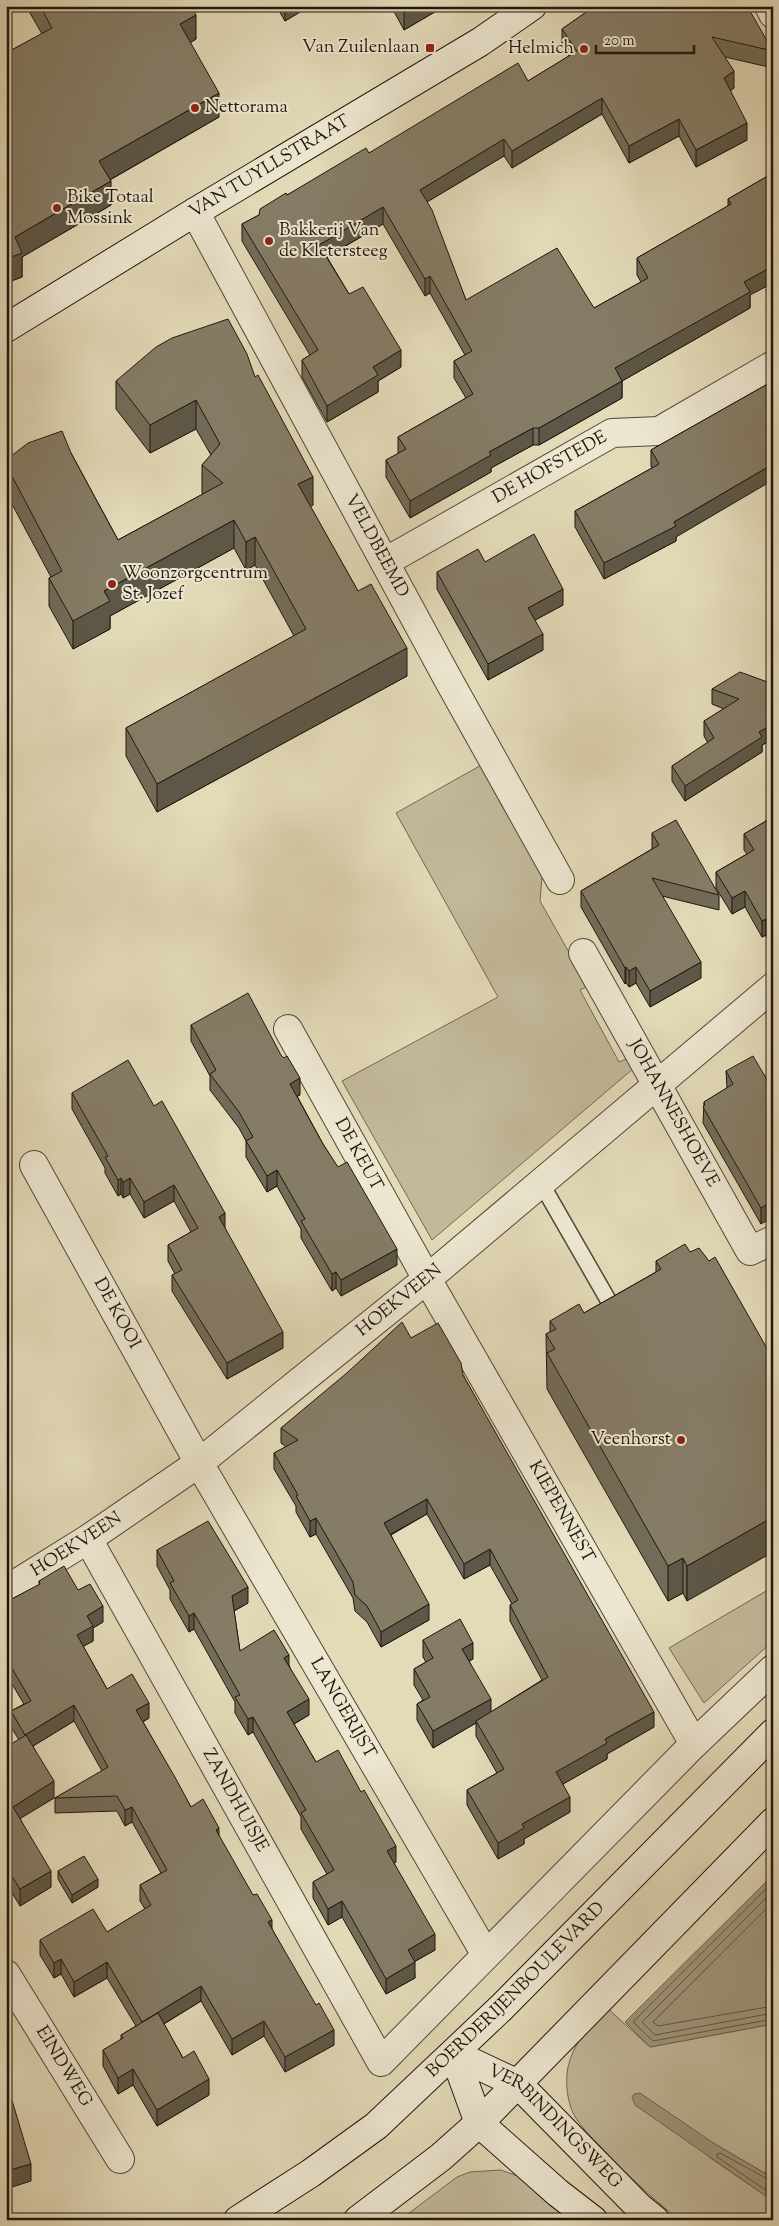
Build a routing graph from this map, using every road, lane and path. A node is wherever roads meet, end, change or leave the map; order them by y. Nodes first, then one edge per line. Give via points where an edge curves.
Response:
1 (532, 6) edge
2 (768, 6) edge
3 (773, 14) edge
4 (195, 212) junction
5 (6, 328) edge
6 (773, 365) edge
7 (385, 562) junction
8 (560, 880) dead end
9 (583, 953) dead end
10 (773, 987) edge
11 (288, 1029) dead end
12 (656, 1086) junction
13 (34, 1165) dead end
14 (541, 1183) junction
15 (773, 1240) edge
16 (427, 1279) junction
17 (611, 1305) edge
18 (199, 1464) junction
19 (88, 1540) junction
20 (6, 1590) edge
21 (773, 1669) edge
22 (773, 1733) edge
23 (694, 1744) junction
24 (773, 1822) edge
25 (486, 1955) junction
26 (6, 1974) edge
27 (454, 2054) junction
28 (518, 2084) junction
29 (479, 2123) junction
30 (120, 2159) dead end
31 (238, 2220) edge
32 (358, 2220) edge
33 (593, 2220) edge
34 (655, 2220) edge

1 - 4 street, VAN TUYLLSTRAAT via 480,42
2 - 3 street
4 - 5 street, VAN TUYLLSTRAAT
4 - 7 street, VELDBEEMD
6 - 7 street, DE HOFSTEDE via 659,431 612,433
7 - 8 street, VELDBEEMD
9 - 12 street, JOHANNESHOEVE
10 - 12 street, HOEKVEEN
11 - 16 street, DE KEUT
12 - 14 street, HOEKVEEN
12 - 15 street, JOHANNESHOEVE via 750,1251
13 - 18 street, DE KOOI
14 - 16 street, HOEKVEEN
14 - 17 lane
16 - 18 street, HOEKVEEN
16 - 23 street, KIEPENNEST
18 - 19 street, HOEKVEEN
18 - 25 street, LANGERIJST
19 - 20 street, HOEKVEEN
19 - 25 street, ZANDHUISJE via 381,2062
21 - 23 street
22 - 27 street, BOERDERIJENBOULEVARD
23 - 25 street
24 - 28 street
26 - 30 street, EINDWEG
27 - 28 street, VERBINDINGSWEG
27 - 29 street, VERBINDINGSWEG
27 - 31 street, BOERDERIJENBOULEVARD via 376,2126
28 - 29 street
28 - 34 street, VERBINDINGSWEG
29 - 32 street via 441,2157
29 - 33 street, VERBINDINGSWEG

